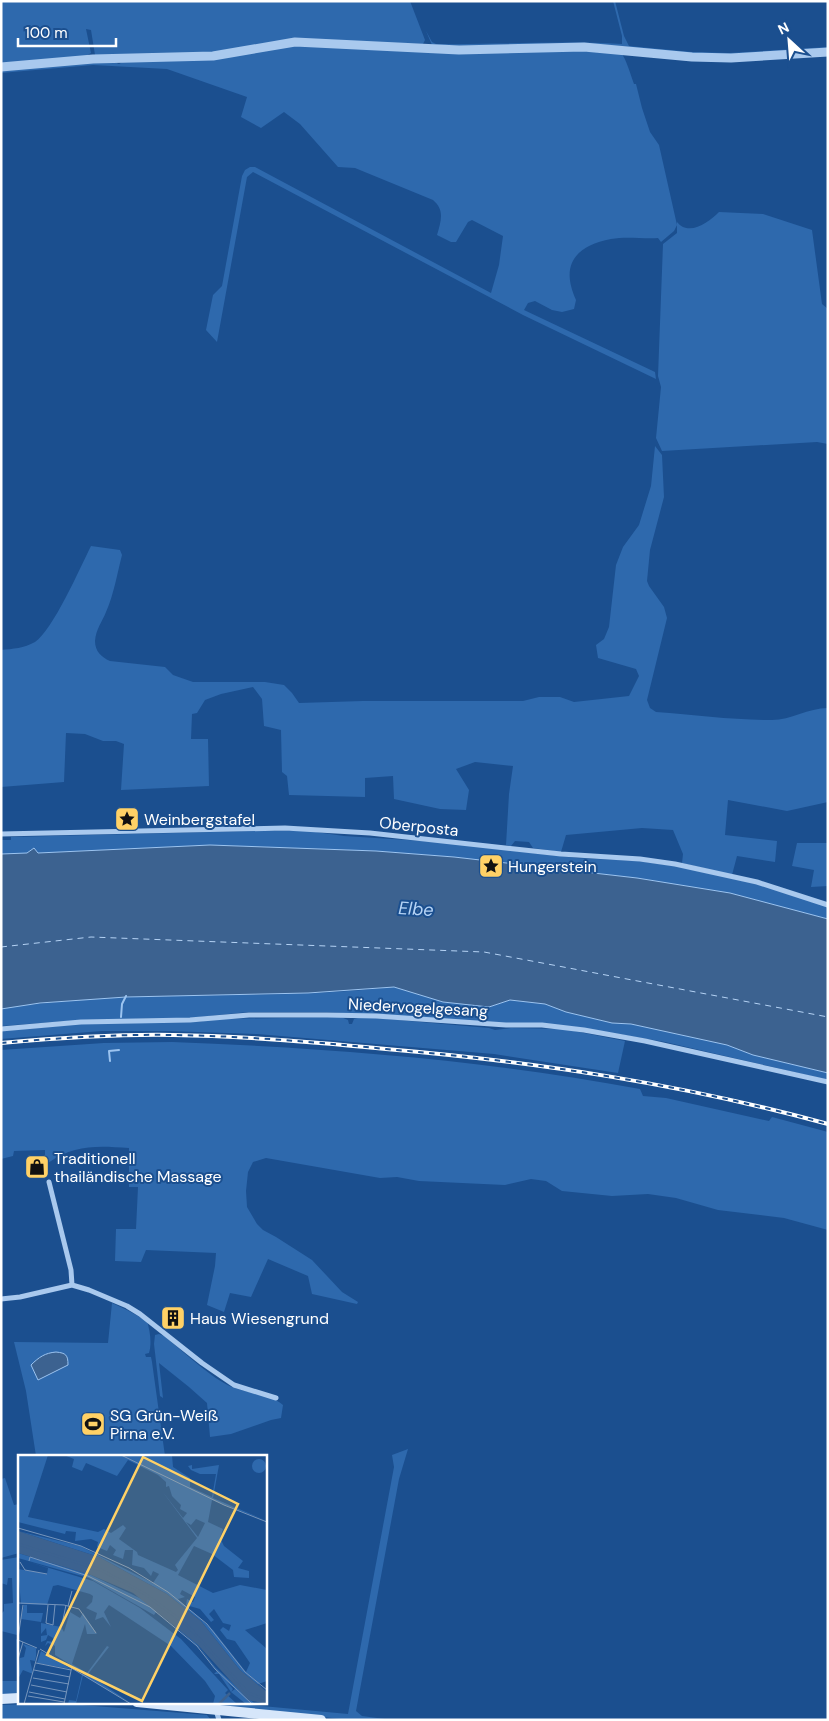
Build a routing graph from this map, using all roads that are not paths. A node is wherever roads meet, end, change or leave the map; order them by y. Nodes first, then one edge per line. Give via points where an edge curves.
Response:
1 (828, 52) edge
2 (1, 67) edge
3 (1, 834) edge
4 (828, 905) edge
5 (1, 1029) edge
6 (828, 1082) edge
7 (49, 1182) dead end
8 (72, 1285) junction
9 (1, 1299) edge
10 (276, 1398) dead end
11 (1, 1698) edge
12 (18, 1698) edge
13 (149, 1704) edge
14 (218, 1715) edge
15 (321, 1720) edge

1 - 2 street via 731,58 584,47 459,50 295,42 213,56 93,59
3 - 4 street, Oberposta via 285,828 370,834 675,864 757,882
5 - 6 street, Niedervogelgesang via 249,1015 376,1016 549,1026 645,1041
7 - 8 street
8 - 9 street
8 - 10 street via 140,1314 234,1385
11 - 12 main road
13 - 14 main road
14 - 15 main road

